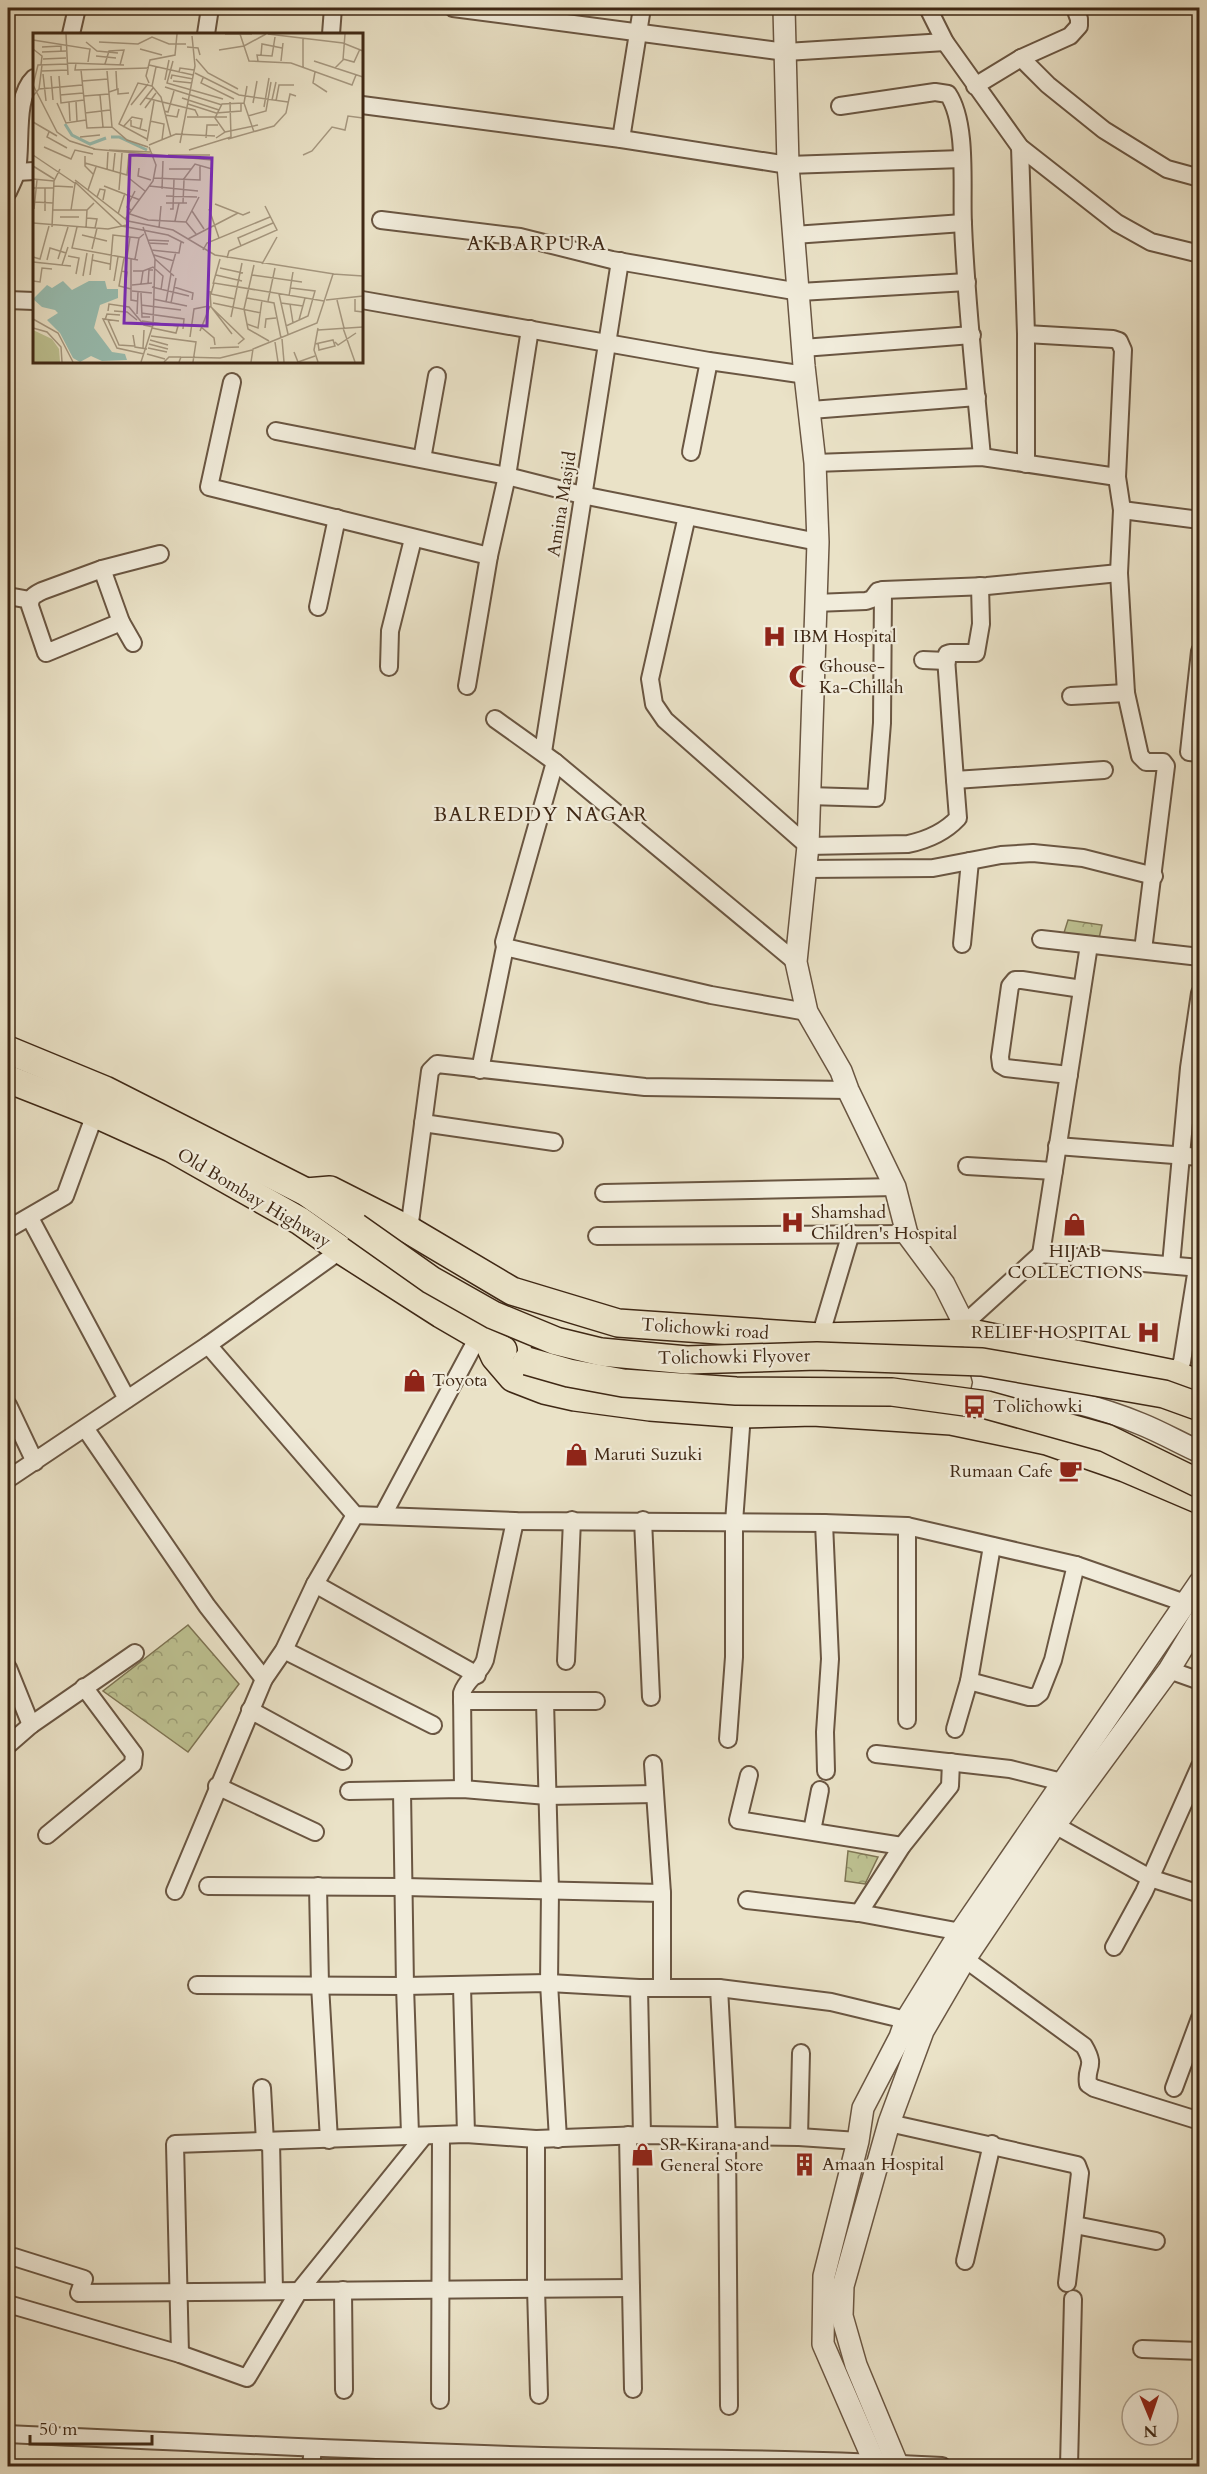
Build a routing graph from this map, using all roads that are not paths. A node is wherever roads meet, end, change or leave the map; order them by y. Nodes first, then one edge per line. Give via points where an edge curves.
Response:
1 (77, 8) edge
2 (210, 8) edge
3 (333, 8) edge
4 (453, 8) edge
5 (642, 8) edge
6 (784, 8) edge
7 (928, 8) edge
8 (1074, 8) edge
9 (638, 32) junction
10 (71, 33) edge
11 (206, 33) edge
12 (331, 33) edge
13 (945, 42) junction
14 (786, 52) junction
15 (1022, 58) junction
16 (33, 79) edge
17 (975, 86) junction
18 (363, 105) edge
19 (840, 106) dead end
20 (621, 139) junction
21 (1020, 147) junction
22 (963, 159) junction
23 (788, 165) junction
24 (33, 171) edge
25 (16, 172) junction
26 (1200, 178) edge
27 (8, 192) edge
28 (381, 220) dead end
29 (963, 224) junction
30 (794, 235) junction
31 (1200, 254) edge
32 (620, 261) junction
33 (967, 282) junction
34 (800, 292) junction
35 (8, 300) edge
36 (363, 300) edge
37 (33, 301) edge
38 (530, 329) junction
39 (1026, 334) junction
40 (972, 335) junction
41 (608, 342) junction
42 (803, 348) junction
43 (709, 361) junction
44 (806, 375) junction
45 (437, 376) dead end
46 (232, 382) dead end
47 (977, 397) junction
48 (811, 410) junction
49 (276, 431) dead end
50 (691, 452) dead end
51 (982, 457) junction
52 (422, 459) junction
53 (815, 463) junction
54 (1026, 464) junction
55 (507, 476) junction
56 (1117, 477) junction
57 (582, 495) junction
58 (1122, 510) junction
59 (687, 516) junction
60 (337, 518) junction
61 (1200, 520) edge
62 (413, 538) junction
63 (818, 542) junction
64 (160, 554) dead end
65 (489, 556) junction
66 (102, 569) junction
67 (1119, 573) junction
68 (980, 586) junction
69 (883, 590) junction
70 (8, 596) edge
71 (30, 600) junction
72 (815, 603) junction
73 (318, 607) dead end
74 (121, 622) junction
75 (133, 643) dead end
76 (1200, 651) edge
77 (923, 660) dead end
78 (946, 661) junction
79 (389, 667) dead end
80 (467, 686) dead end
81 (1126, 693) junction
82 (1071, 696) dead end
83 (495, 719) dead end
84 (1200, 753) edge
85 (549, 757) junction
86 (1104, 770) dead end
87 (955, 780) junction
88 (808, 796) junction
89 (808, 846) junction
90 (970, 861) junction
91 (805, 869) junction
92 (1154, 876) junction
93 (1041, 939) dead end
94 (962, 945) dead end
95 (1089, 945) junction
96 (505, 947) junction
97 (1143, 950) junction
98 (1200, 957) edge
99 (796, 962) junction
100 (1082, 989) junction
101 (1200, 993) edge
102 (807, 1012) junction
103 (8, 1050) edge
104 (1194, 1068) edge
105 (480, 1070) junction
106 (1069, 1075) junction
107 (8, 1079) edge
108 (848, 1090) junction
109 (95, 1114) junction
110 (423, 1123) junction
111 (554, 1142) dead end
112 (1057, 1146) junction
113 (1181, 1155) junction
114 (1200, 1157) edge
115 (967, 1166) dead end
116 (1054, 1171) junction
117 (895, 1187) junction
118 (306, 1192) junction
119 (604, 1193) dead end
120 (30, 1218) junction
121 (8, 1230) edge
122 (409, 1230) junction
123 (851, 1233) junction
124 (907, 1234) junction
125 (597, 1236) dead end
126 (341, 1250) junction
127 (1041, 1254) junction
128 (1171, 1265) junction
129 (1198, 1268) edge
130 (967, 1329) junction
131 (820, 1337) junction
132 (483, 1340) junction
133 (208, 1345) junction
134 (1174, 1374) junction
135 (984, 1382) junction
136 (1200, 1385) edge
137 (127, 1399) junction
138 (8, 1405) edge
139 (1200, 1407) edge
140 (742, 1414) junction
141 (975, 1425) junction
142 (85, 1428) junction
143 (1200, 1452) edge
144 (35, 1462) junction
145 (8, 1479) edge
146 (1200, 1484) edge
147 (1200, 1500) edge
148 (355, 1515) junction
149 (383, 1515) junction
150 (572, 1520) junction
151 (643, 1520) junction
152 (515, 1521) junction
153 (734, 1522) junction
154 (824, 1522) junction
155 (907, 1526) junction
156 (992, 1546) junction
157 (1076, 1565) junction
158 (1200, 1582) edge
159 (315, 1584) junction
160 (1185, 1603) junction
161 (1200, 1619) edge
162 (284, 1650) junction
163 (135, 1653) dead end
164 (566, 1661) dead end
165 (8, 1668) edge
166 (1169, 1670) junction
167 (477, 1675) junction
168 (264, 1679) junction
169 (969, 1681) junction
170 (1200, 1681) edge
171 (84, 1688) junction
172 (651, 1697) dead end
173 (462, 1701) junction
174 (545, 1701) junction
175 (596, 1701) dead end
176 (250, 1710) junction
177 (907, 1720) dead end
178 (31, 1725) junction
179 (433, 1725) dead end
180 (955, 1730) dead end
181 (728, 1739) dead end
182 (8, 1745) edge
183 (876, 1754) dead end
184 (344, 1761) dead end
185 (951, 1762) junction
186 (653, 1764) dead end
187 (1200, 1766) edge
188 (826, 1771) dead end
189 (749, 1775) dead end
190 (1062, 1782) junction
191 (218, 1786) junction
192 (463, 1790) junction
193 (820, 1790) dead end
194 (349, 1791) dead end
195 (402, 1791) junction
196 (655, 1794) junction
197 (548, 1796) junction
198 (1047, 1821) junction
199 (812, 1831) junction
200 (315, 1832) dead end
201 (47, 1835) dead end
202 (902, 1846) junction
203 (1150, 1878) junction
204 (208, 1886) dead end
205 (318, 1886) junction
206 (405, 1887) junction
207 (550, 1890) junction
208 (175, 1891) dead end
209 (662, 1893) junction
210 (1200, 1893) edge
211 (747, 1900) dead end
212 (859, 1913) junction
213 (970, 1934) junction
214 (1114, 1947) dead end
215 (965, 1959) junction
216 (549, 1983) junction
217 (197, 1984) dead end
218 (320, 1985) junction
219 (405, 1986) junction
220 (462, 1986) junction
221 (662, 1987) junction
222 (639, 1988) junction
223 (719, 1988) junction
224 (1200, 2018) edge
225 (914, 2026) junction
226 (1194, 2050) edge
227 (801, 2053) dead end
228 (262, 2088) dead end
229 (1174, 2088) dead end
230 (1200, 2121) edge
231 (889, 2122) junction
232 (466, 2134) junction
233 (425, 2135) junction
234 (635, 2135) junction
235 (727, 2137) junction
236 (799, 2137) junction
237 (536, 2139) junction
238 (558, 2139) junction
239 (329, 2140) junction
240 (858, 2141) junction
241 (268, 2142) junction
242 (992, 2144) junction
243 (1075, 2225) junction
244 (1156, 2241) dead end
245 (14, 2257) dead end
246 (965, 2261) dead end
247 (536, 2288) junction
248 (631, 2288) junction
249 (442, 2289) junction
250 (343, 2290) junction
251 (274, 2291) junction
252 (299, 2291) junction
253 (178, 2292) junction
254 (8, 2304) edge
255 (1142, 2349) dead end
256 (1200, 2351) edge
257 (180, 2354) junction
258 (633, 2389) dead end
259 (344, 2390) dead end
260 (538, 2395) dead end
261 (440, 2400) dead end
262 (729, 2406) dead end
263 (8, 2434) edge
264 (313, 2448) junction
265 (396, 2458) edge
266 (886, 2465) edge
267 (311, 2466) edge
268 (942, 2466) edge
269 (1069, 2466) edge

1 - 10 street
2 - 11 street
3 - 12 street
4 - 9 street
5 - 9 street
6 - 14 street
7 - 13 street
8 - 15 street via 1079,19 1076,31
9 - 14 street
9 - 20 street
13 - 14 street
13 - 17 street
14 - 23 street
15 - 17 street
15 - 26 street via 1048,85 1104,130 1167,169
16 - 25 street via 24,96
17 - 21 street
18 - 20 street
19 - 22 street via 935,92 948,94 954,102
20 - 23 street
21 - 31 street via 1117,223 1151,242
21 - 39 street
22 - 23 street
22 - 29 street
23 - 30 street
24 - 25 street
25 - 27 street
28 - 32 street via 520,237
29 - 30 street
29 - 33 street
30 - 34 street
32 - 34 street
32 - 41 street, Amina Masjid
33 - 34 street
33 - 40 street
34 - 42 street
35 - 37 street
36 - 38 street
38 - 41 street
38 - 55 street
39 - 54 street
39 - 56 street via 1113,339 1121,344
40 - 42 street
40 - 47 street
41 - 43 street
41 - 57 street, Amina Masjid
42 - 44 street
43 - 44 street
43 - 50 street
44 - 48 street
45 - 52 street
46 - 60 street via 209,487
47 - 48 street
47 - 51 street
48 - 53 street
49 - 52 street
51 - 53 street
51 - 54 street
52 - 55 street
53 - 63 street
54 - 56 street
55 - 57 street
55 - 65 street
56 - 58 street
57 - 59 street
57 - 85 street, Amina Masjid
58 - 61 street
58 - 67 street
59 - 63 street
59 - 89 street via 650,679 654,704 665,720
60 - 62 street
60 - 73 street
62 - 65 street
62 - 79 street via 390,631
63 - 72 street
64 - 66 street
65 - 80 street
66 - 71 street via 42,591
66 - 74 street
67 - 68 street
67 - 81 street
68 - 69 street
68 - 78 street via 981,624 976,653 947,654
69 - 72 street via 866,601
69 - 88 street via 882,723 876,798
70 - 71 street
71 - 74 street via 46,653
72 - 88 street
74 - 75 street
76 - 84 street via 1189,752
77 - 78 street
78 - 87 street
81 - 82 street
81 - 92 street via 1140,756 1146,762 1163,762 1166,766
83 - 85 street
85 - 96 street, Amina Masjid
85 - 99 street
86 - 87 street
87 - 89 street via 958,818 945,830 924,840 908,844
88 - 89 street
89 - 91 street
90 - 91 street via 933,868
90 - 92 street via 1001,855 1043,854 1083,858
90 - 94 street
91 - 99 street
92 - 97 street
93 - 95 street
95 - 97 street
95 - 100 street
96 - 102 street
96 - 105 street, Amina Masjid
97 - 98 street
99 - 102 street
100 - 106 street
100 - 106 street via 1022,980 1015,980 1010,986 1001,1065
101 - 104 street
102 - 108 street via 842,1071
103 - 118 main road, Old Bombay Highway via 105,1090
104 - 113 street
105 - 108 street via 645,1087
105 - 110 street via 434,1066
106 - 112 street
107 - 109 main road, Old Bombay Highway
108 - 117 street
109 - 120 street via 65,1196
109 - 126 main road, Old Bombay Highway via 171,1148 300,1221
110 - 111 street
110 - 122 street
112 - 113 street
112 - 116 street
113 - 114 street
113 - 128 street
115 - 116 street
116 - 127 street
117 - 119 street
117 - 124 street
118 - 122 main road, Tolichowki road via 330,1190
118 - 139 main road, Tolichowki Flyover, bridge via 431,1280 493,1315 556,1341 601,1352 687,1360 817,1356 982,1362 1164,1394
120 - 121 street
120 - 137 street
122 - 131 main road, Tolichowki road via 512,1291 618,1323
123 - 124 street
123 - 125 street
123 - 131 street
124 - 130 street via 944,1284
126 - 132 main road, Old Bombay Highway
126 - 133 street
127 - 128 street
127 - 130 street
128 - 129 street
129 - 134 street via 1182,1362
130 - 131 main road, Tolichowki road
130 - 134 main road, Tolichowki road
130 - 135 street
132 - 140 main road via 513,1378 544,1389 650,1407
132 - 146 main road, Tolichowki Flyover, bridge via 527,1361 623,1383 736,1391 891,1392 987,1405 1106,1438
132 - 149 street
133 - 137 street
133 - 148 street
134 - 136 main road, Tolichowki road
135 - 141 street
135 - 143 street via 1102,1411
137 - 142 street
138 - 144 street
140 - 141 main road via 813,1412
140 - 153 street
141 - 147 main road via 1047,1441
142 - 144 street
142 - 168 street via 207,1606
144 - 145 street
148 - 149 street
148 - 159 street
149 - 152 street
150 - 151 street
150 - 152 street
150 - 164 street
151 - 153 street
151 - 172 street
152 - 167 street via 485,1660
153 - 154 street
153 - 181 street via 734,1657
154 - 155 street
154 - 188 street via 830,1659
155 - 156 street
155 - 177 street
156 - 157 street
156 - 169 street
157 - 160 street
157 - 169 street via 1053,1660 1040,1693 1029,1697
158 - 160 street
159 - 162 street
159 - 167 street
160 - 190 street
161 - 166 street
162 - 168 street
162 - 179 street
163 - 171 street
165 - 178 street
166 - 170 street
166 - 198 street
167 - 173 street via 464,1686
168 - 176 street
169 - 180 street
171 - 178 street
171 - 201 street via 134,1754 133,1764
173 - 174 street
173 - 192 street
174 - 175 street
174 - 197 street
176 - 184 street
176 - 191 street
178 - 182 street
183 - 185 street
185 - 190 street via 1010,1769
185 - 202 street via 950,1786
186 - 196 street
187 - 203 street
189 - 199 street via 738,1820
190 - 198 street
191 - 200 street
191 - 208 street
192 - 195 street
192 - 197 street
193 - 199 street
194 - 195 street
195 - 206 street
196 - 197 street
196 - 209 street
197 - 207 street
198 - 203 street
198 - 213 street
199 - 202 street
202 - 212 street
203 - 210 street
203 - 214 street
204 - 205 street
205 - 206 street
205 - 218 street
206 - 207 street
206 - 219 street
207 - 209 street
207 - 216 street
209 - 221 street
211 - 212 street
212 - 213 street
213 - 215 street
213 - 225 street
215 - 225 street
215 - 230 street via 1084,2046 1090,2055 1088,2084
216 - 220 street
216 - 222 street
216 - 238 street
217 - 218 street
218 - 219 street
218 - 239 street
219 - 220 street
219 - 233 street
220 - 232 street
221 - 222 street
221 - 223 street
222 - 234 street
223 - 225 street via 831,2001
223 - 235 street
224 - 226 street
225 - 231 street
225 - 240 street via 900,2037 863,2108
226 - 229 street
227 - 236 street
228 - 241 street
231 - 242 street
231 - 266 street via 843,2286 842,2316
232 - 233 street
232 - 237 street
233 - 239 street
233 - 249 street
233 - 252 street
234 - 235 street
234 - 238 street
234 - 248 street
235 - 236 street
235 - 262 street
236 - 240 street
237 - 238 street
237 - 247 street
239 - 241 street
240 - 266 street via 824,2276 823,2343
241 - 251 street
241 - 253 street via 175,2144
242 - 243 street via 1077,2165 1080,2173
242 - 246 street
243 - 244 street
243 - 269 street via 1070,2291
245 - 253 street via 84,2279 79,2293
247 - 248 street
247 - 249 street
247 - 260 street
248 - 258 street
249 - 250 street
249 - 261 street
250 - 252 street
250 - 259 street
251 - 252 street
251 - 253 street
252 - 257 street via 247,2378
253 - 257 street
254 - 257 street
255 - 256 street
263 - 264 street
264 - 265 street
264 - 267 street
265 - 266 street via 542,2456
266 - 268 street

